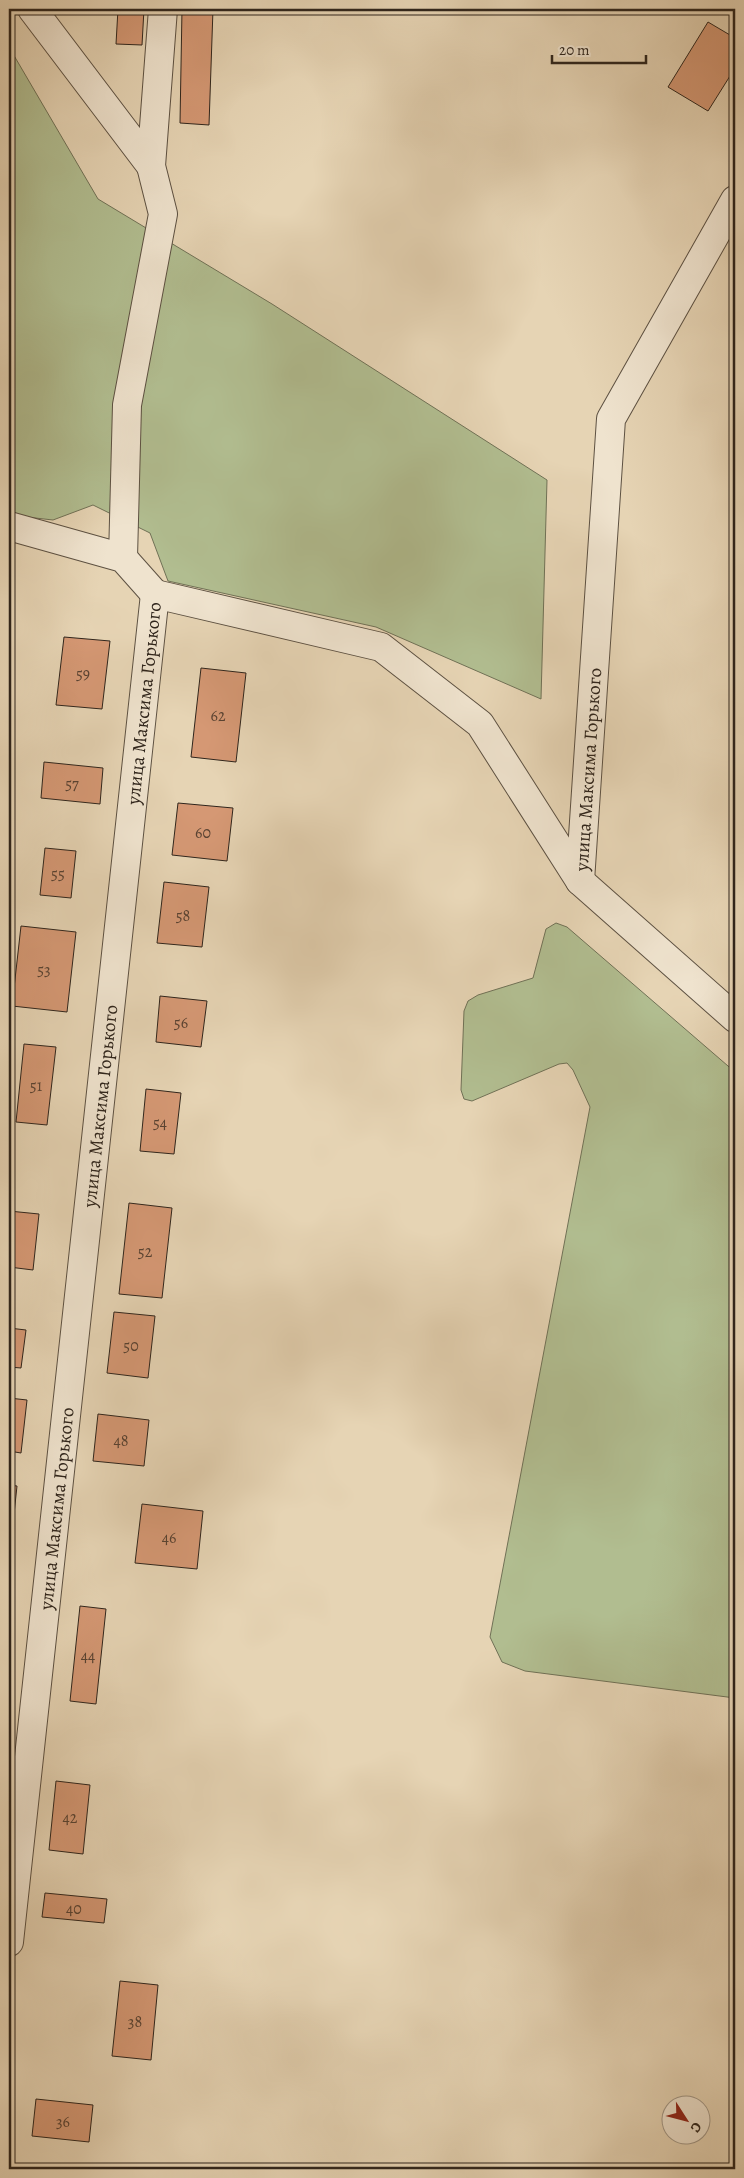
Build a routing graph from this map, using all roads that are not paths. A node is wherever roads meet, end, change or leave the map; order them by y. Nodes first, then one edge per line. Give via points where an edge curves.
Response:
1 (32, 9) edge
2 (163, 9) edge
3 (151, 166) junction
4 (735, 200) edge
5 (9, 526) edge
6 (122, 558) junction
7 (155, 594) junction
8 (580, 880) junction
9 (735, 1018) edge
10 (9, 1942) edge

1 - 3 street
2 - 3 street
3 - 6 street via 164,214 127,405
4 - 8 street, улица Максима Горького via 611,419
5 - 6 street
6 - 7 street
7 - 8 street, улица Максима Горького via 381,647 480,724
7 - 10 street, улица Максима Горького
8 - 9 street

